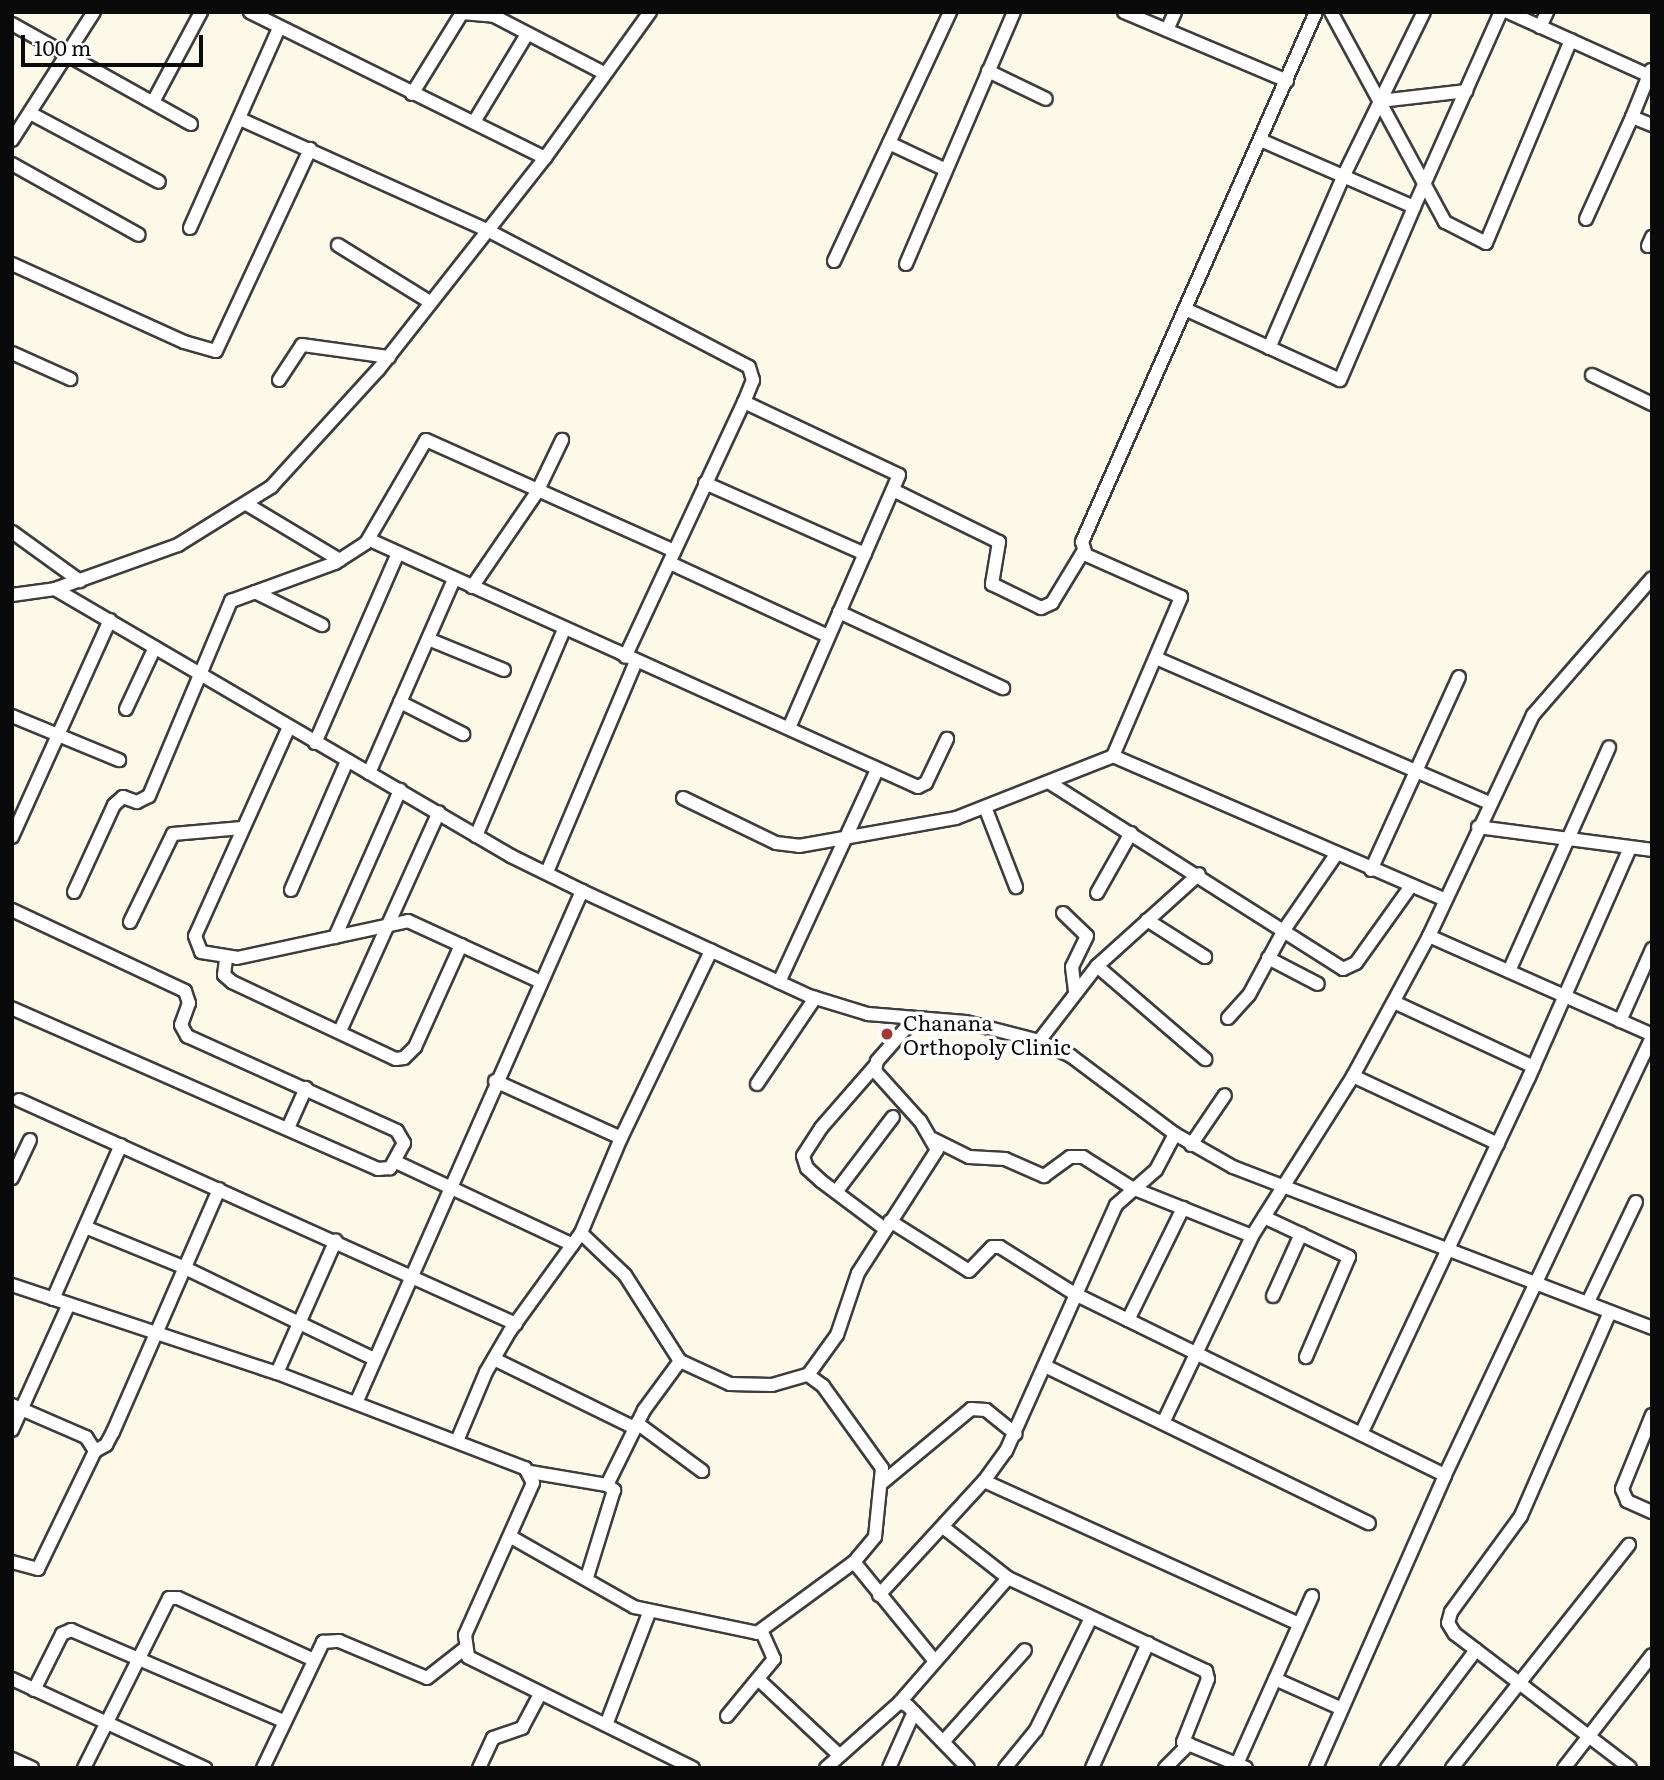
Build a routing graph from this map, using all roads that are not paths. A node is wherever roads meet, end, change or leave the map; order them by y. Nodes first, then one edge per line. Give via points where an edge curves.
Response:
1 (94, 12) edge
2 (201, 12) edge
3 (250, 12) edge
4 (650, 12) edge
5 (950, 12) edge
6 (1175, 12) edge
7 (1316, 12) edge
8 (1331, 12) edge
9 (1424, 12) edge
10 (1501, 12) edge
11 (1508, 12) edge
12 (1547, 12) edge
13 (1009, 14) edge
14 (1132, 14) edge
15 (267, 16) edge
16 (12, 24) edge
17 (1540, 27) junction
18 (279, 28) junction
19 (1167, 30) junction
20 (527, 34) junction
21 (1571, 40) junction
22 (66, 57) junction
23 (988, 71) junction
24 (604, 73) junction
25 (1651, 74) edge
26 (1287, 81) junction
27 (1466, 91) junction
28 (412, 94) junction
29 (1046, 99) dead end
30 (1380, 101) junction
31 (153, 102) junction
32 (30, 113) junction
33 (1632, 117) junction
34 (240, 119) junction
35 (474, 122) junction
36 (191, 124) dead end
37 (1652, 125) edge
38 (12, 140) edge
39 (1261, 140) junction
40 (889, 143) junction
41 (310, 149) junction
42 (545, 158) junction
43 (12, 164) edge
44 (946, 170) junction
45 (1343, 177) junction
46 (159, 182) dead end
47 (1425, 184) junction
48 (1414, 208) junction
49 (1586, 219) dead end
50 (190, 228) dead end
51 (489, 231) junction
52 (139, 235) dead end
53 (338, 245) dead end
54 (834, 261) dead end
55 (12, 264) edge
56 (906, 264) dead end
57 (430, 302) junction
58 (1185, 309) junction
59 (1269, 348) junction
60 (12, 353) edge
61 (389, 357) junction
62 (1591, 375) dead end
63 (70, 379) dead end
64 (279, 380) dead end
65 (744, 402) junction
66 (1652, 404) edge
67 (562, 440) dead end
68 (705, 483) junction
69 (895, 491) junction
70 (537, 492) junction
71 (248, 505) junction
72 (12, 532) edge
73 (370, 540) junction
74 (1083, 552) junction
75 (398, 553) junction
76 (865, 554) junction
77 (672, 557) junction
78 (341, 560) junction
79 (1652, 578) edge
80 (454, 579) junction
81 (80, 581) junction
82 (472, 587) junction
83 (55, 589) junction
84 (256, 592) junction
85 (12, 594) edge
86 (839, 612) junction
87 (110, 621) junction
88 (322, 625) dead end
89 (564, 630) junction
90 (828, 636) junction
91 (428, 639) junction
92 (155, 647) junction
93 (630, 659) junction
94 (1158, 659) junction
95 (504, 670) dead end
96 (199, 675) junction
97 (1459, 677) dead end
98 (1003, 688) dead end
99 (400, 702) junction
100 (126, 709) dead end
101 (12, 716) edge
102 (289, 727) junction
103 (789, 728) junction
104 (60, 733) junction
105 (463, 734) dead end
106 (947, 739) dead end
107 (315, 743) junction
108 (1609, 747) dead end
109 (1113, 756) junction
110 (119, 760) dead end
111 (347, 761) junction
112 (1416, 769) junction
113 (877, 770) junction
114 (369, 773) junction
115 (1050, 783) junction
116 (400, 790) junction
117 (683, 798) dead end
118 (1489, 803) junction
119 (985, 807) junction
120 (439, 812) junction
121 (242, 828) junction
122 (1478, 828) junction
123 (1131, 833) junction
124 (476, 836) junction
125 (12, 837) edge
126 (844, 840) junction
127 (1567, 840) junction
128 (1630, 848) junction
129 (1652, 850) edge
130 (1335, 856) junction
131 (1371, 870) junction
132 (547, 873) junction
133 (1199, 874) junction
134 (1411, 886) junction
135 (1016, 887) dead end
136 (291, 890) dead end
137 (582, 891) junction
138 (74, 892) dead end
139 (1097, 893) dead end
140 (1444, 899) junction
141 (12, 910) edge
142 (1063, 913) dead end
143 (1147, 920) junction
144 (130, 922) dead end
145 (387, 926) junction
146 (1284, 930) junction
147 (1429, 936) junction
148 (335, 937) junction
149 (461, 945) junction
150 (1652, 949) edge
151 (711, 951) junction
152 (1205, 957) dead end
153 (1268, 958) junction
154 (226, 959) junction
155 (1097, 966) junction
156 (1509, 971) junction
157 (539, 981) junction
158 (779, 982) junction
159 (1318, 984) dead end
160 (1075, 991) junction
161 (1565, 996) junction
162 (815, 998) junction
163 (1394, 1002) junction
164 (13, 1011) edge
165 (1228, 1018) dead end
166 (914, 1019) junction
167 (1620, 1021) junction
168 (340, 1031) junction
169 (1652, 1036) edge
170 (1039, 1041) junction
171 (1205, 1059) dead end
172 (875, 1066) junction
173 (1534, 1067) junction
174 (1353, 1076) junction
175 (495, 1081) junction
176 (757, 1084) dead end
177 (306, 1088) junction
178 (1226, 1096) dead end
179 (19, 1100) dead end
180 (893, 1117) dead end
181 (288, 1128) junction
182 (1175, 1134) junction
183 (621, 1138) junction
184 (933, 1139) junction
185 (30, 1140) dead end
186 (1498, 1144) junction
187 (121, 1145) junction
188 (1191, 1145) junction
189 (396, 1162) junction
190 (12, 1178) edge
191 (451, 1184) junction
192 (1281, 1187) junction
193 (1132, 1188) junction
194 (219, 1189) junction
195 (836, 1192) junction
196 (1636, 1202) dead end
197 (1183, 1208) junction
198 (1264, 1217) junction
199 (888, 1225) junction
200 (85, 1227) junction
201 (581, 1233) junction
202 (1301, 1234) junction
203 (1252, 1236) junction
204 (336, 1240) junction
205 (573, 1245) junction
206 (1446, 1248) junction
207 (183, 1267) junction
208 (413, 1274) junction
209 (1534, 1282) junction
210 (12, 1285) edge
211 (1075, 1294) junction
212 (1273, 1296) dead end
213 (53, 1299) junction
214 (1588, 1302) junction
215 (69, 1304) junction
216 (1610, 1312) junction
217 (1128, 1320) junction
218 (299, 1322) junction
219 (516, 1324) junction
220 (1652, 1328) edge
221 (154, 1333) junction
222 (1196, 1354) junction
223 (1306, 1357) dead end
224 (374, 1359) junction
225 (494, 1359) junction
226 (681, 1361) junction
227 (1045, 1366) junction
228 (277, 1373) junction
229 (808, 1375) junction
230 (356, 1403) junction
231 (17, 1407) edge
232 (1652, 1415) edge
233 (1163, 1423) junction
234 (636, 1425) junction
235 (12, 1430) edge
236 (1016, 1434) junction
237 (1361, 1434) junction
238 (457, 1441) junction
239 (95, 1451) junction
240 (702, 1471) dead end
241 (530, 1472) junction
242 (1445, 1475) junction
243 (984, 1482) junction
244 (882, 1483) junction
245 (607, 1485) junction
246 (1652, 1512) edge
247 (1369, 1523) dead end
248 (943, 1527) junction
249 (510, 1537) junction
250 (1629, 1545) dead end
251 (12, 1562) edge
252 (854, 1562) junction
253 (587, 1577) junction
254 (1008, 1578) junction
255 (879, 1595) junction
256 (1312, 1596) dead end
257 (649, 1613) junction
258 (1090, 1620) junction
259 (1300, 1624) junction
260 (762, 1632) junction
261 (1148, 1643) junction
262 (464, 1649) junction
263 (1024, 1650) dead end
264 (1476, 1650) junction
265 (1652, 1655) edge
266 (137, 1657) junction
267 (312, 1659) junction
268 (933, 1659) junction
269 (12, 1679) edge
270 (758, 1679) junction
271 (1275, 1679) junction
272 (1519, 1682) junction
273 (34, 1690) junction
274 (540, 1696) junction
275 (900, 1702) junction
276 (1342, 1709) junction
277 (914, 1712) junction
278 (727, 1716) dead end
279 (283, 1721) junction
280 (107, 1724) junction
281 (606, 1726) junction
282 (1588, 1737) junction
283 (943, 1742) junction
284 (1189, 1744) junction
285 (839, 1755) junction
286 (12, 1759) edge
287 (668, 1762) edge
288 (1242, 1766) edge
289 (32, 1768) edge
290 (85, 1768) edge
291 (205, 1768) edge
292 (263, 1768) edge
293 (479, 1768) edge
294 (692, 1768) edge
295 (826, 1768) edge
296 (889, 1768) edge
297 (968, 1768) edge
298 (1005, 1768) edge
299 (1092, 1768) edge
300 (1165, 1768) edge
301 (1316, 1768) edge
302 (1387, 1768) edge
303 (1452, 1768) edge
304 (1564, 1768) edge
305 (1630, 1768) edge

1 - 22 street
2 - 31 street
3 - 15 street
4 - 24 street
5 - 40 street
6 - 19 street
7 - 26 street
8 - 30 street
9 - 30 street
10 - 27 street
11 - 17 street
12 - 17 street
13 - 23 street
14 - 19 street
15 - 18 street
16 - 22 street
17 - 21 street
18 - 28 street
18 - 34 street
19 - 26 street
20 - 24 street
20 - 28 street via 484,13 458,14
20 - 35 street
21 - 25 street
21 - 47 street via 1486,243 1445,222
22 - 31 street
22 - 32 street
23 - 29 street
23 - 44 street
24 - 42 street
25 - 33 street
26 - 39 street
27 - 30 street
27 - 47 street
28 - 35 street
30 - 45 street
30 - 47 street
31 - 36 street
32 - 38 street
32 - 46 street
33 - 37 street
33 - 49 street
34 - 41 street
34 - 50 street
35 - 42 street
39 - 45 street
39 - 58 street
40 - 44 street
40 - 54 street
41 - 51 street
41 - 55 street via 219,348 213,352
42 - 51 street
43 - 52 street
44 - 56 street
45 - 48 street
45 - 59 street
47 - 48 street
48 - 59 street via 1340,380
51 - 57 street
51 - 65 street via 744,364 753,380
53 - 57 street
57 - 61 street
58 - 59 street
58 - 74 street via 1099,500
60 - 63 street
61 - 64 street via 302,345
61 - 71 street via 338,420
62 - 66 street
65 - 68 street
65 - 69 street via 897,472
67 - 70 street
68 - 76 street
68 - 77 street
69 - 74 street via 999,542 992,584 1041,608 1052,603
69 - 76 street
70 - 73 street via 427,440
70 - 77 street
70 - 82 street
71 - 78 street
71 - 81 street via 178,545
72 - 81 street
73 - 75 street
73 - 78 street
74 - 94 street via 1181,597
75 - 80 street
75 - 107 street
76 - 86 street
77 - 90 street
77 - 93 street
78 - 84 street
79 - 118 street via 1533,715
80 - 82 street
80 - 91 street
81 - 83 street
82 - 89 street
83 - 85 street
83 - 87 street
84 - 88 street
84 - 96 street via 231,601
86 - 90 street
86 - 98 street
87 - 92 street
87 - 104 street
89 - 93 street
89 - 124 street
90 - 103 street
91 - 95 street
91 - 99 street
92 - 96 street
92 - 100 street
93 - 103 street
93 - 132 street
94 - 109 street
94 - 112 street
96 - 102 street
96 - 138 street via 149,796 142,802 118,800
97 - 112 street
99 - 105 street
99 - 114 street
101 - 104 street
102 - 107 street
102 - 121 street
103 - 113 street
104 - 110 street
104 - 125 street
106 - 113 street via 924,786
107 - 111 street
108 - 127 street
109 - 115 street
109 - 130 street
111 - 114 street
111 - 136 street
112 - 118 street
112 - 131 street
113 - 126 street
114 - 116 street
115 - 119 street
115 - 123 street
116 - 120 street
116 - 148 street
117 - 126 street via 776,843 799,846
118 - 122 street
119 - 126 street via 938,823
119 - 135 street
120 - 124 street
120 - 145 street
121 - 144 street via 173,834
121 - 154 street via 195,936 201,952
122 - 127 street
122 - 140 street
123 - 133 street
123 - 139 street
124 - 132 street
126 - 158 street
127 - 128 street
127 - 156 street
128 - 129 street
128 - 161 street
130 - 131 street
130 - 146 street
131 - 134 street
132 - 137 street
133 - 143 street
133 - 146 street
134 - 140 street
134 - 146 street via 1347,970
137 - 151 street
137 - 157 street
140 - 147 street
141 - 177 street via 185,991 190,998 181,1025 183,1033
142 - 160 street via 1087,936 1072,967
143 - 152 street
143 - 155 street
145 - 148 street
145 - 149 street via 408,921
145 - 168 street
146 - 153 street
147 - 156 street
147 - 163 street
148 - 154 street
149 - 157 street
149 - 168 street via 411,1054 396,1059
150 - 167 street
151 - 158 street
151 - 183 street
153 - 159 street
153 - 165 street via 1249,995
154 - 168 street via 226,979
155 - 160 street
155 - 171 street
156 - 161 street
157 - 175 street
158 - 162 street
160 - 170 street
161 - 167 street
161 - 173 street
162 - 166 street via 868,1014
162 - 176 street
163 - 173 street
163 - 174 street
164 - 181 street
166 - 170 street via 986,1026
166 - 172 street
167 - 169 street
169 - 209 street
170 - 182 street via 1071,1056
172 - 184 street
172 - 195 street via 804,1151 807,1168
173 - 186 street
174 - 186 street
174 - 192 street
175 - 183 street
175 - 191 street
177 - 181 street
177 - 189 street via 402,1135
178 - 188 street
179 - 187 street
180 - 195 street
181 - 189 street via 378,1169
182 - 188 street
182 - 193 street via 1156,1170
183 - 201 street
184 - 193 street via 969,1157 1005,1158 1044,1176 1070,1157 1083,1157
184 - 199 street via 935,1155
185 - 190 street
186 - 206 street
187 - 194 street
187 - 200 street
188 - 192 street
189 - 191 street
191 - 205 street
191 - 208 street
192 - 198 street
192 - 206 street
193 - 197 street
193 - 211 street via 1116,1205
194 - 204 street
194 - 207 street
195 - 199 street
196 - 214 street
197 - 203 street
197 - 217 street
198 - 202 street
198 - 203 street
199 - 211 street via 963,1269 973,1268 996,1245
199 - 229 street via 858,1273 832,1346
200 - 207 street
200 - 213 street
201 - 205 street
201 - 226 street via 625,1275 660,1336
202 - 212 street
202 - 223 street via 1345,1254 1349,1261
203 - 222 street
204 - 208 street
204 - 218 street
205 - 219 street
206 - 209 street
206 - 237 street
207 - 218 street
207 - 221 street
208 - 219 street
208 - 224 street
209 - 214 street
209 - 242 street
210 - 213 street
211 - 217 street
211 - 227 street
213 - 215 street
214 - 216 street
215 - 221 street
215 - 231 street
216 - 220 street
216 - 264 street via 1521,1516 1448,1618 1449,1629
217 - 222 street
218 - 224 street
218 - 228 street
219 - 225 street
221 - 228 street
221 - 239 street via 113,1432 106,1445
222 - 233 street
222 - 237 street
224 - 230 street
225 - 234 street
225 - 238 street
226 - 229 street via 730,1384 772,1385
226 - 234 street via 654,1392
227 - 233 street
227 - 236 street
228 - 230 street
229 - 244 street via 823,1386 878,1460
230 - 238 street
231 - 235 street
231 - 239 street via 86,1437
232 - 246 street via 1622,1489 1627,1501
233 - 247 street
234 - 240 street
234 - 245 street
236 - 243 street
236 - 244 street via 986,1410 971,1409
237 - 242 street
238 - 241 street
239 - 251 street via 38,1569
241 - 245 street
241 - 249 street via 533,1483
242 - 276 street
243 - 248 street
243 - 259 street
244 - 252 street via 875,1537
245 - 253 street via 614,1494
248 - 254 street
248 - 255 street
249 - 253 street
249 - 262 street
250 - 272 street
252 - 255 street
252 - 260 street
253 - 257 street
254 - 258 street
254 - 268 street
255 - 268 street
256 - 259 street
257 - 260 street
257 - 281 street
258 - 261 street
258 - 298 street via 1036,1730
259 - 271 street
260 - 270 street via 775,1654
261 - 284 street via 1209,1674 1183,1742
261 - 299 street
262 - 267 street via 427,1678 330,1639
262 - 274 street via 475,1663
263 - 283 street
264 - 272 street
264 - 302 street
265 - 282 street
266 - 267 street via 165,1601 173,1597
266 - 273 street via 86,1634 66,1631
266 - 279 street
266 - 280 street
267 - 279 street
268 - 275 street
269 - 273 street
270 - 278 street
270 - 285 street
271 - 276 street
271 - 288 street
272 - 282 street
272 - 303 street
273 - 280 street
274 - 281 street
274 - 293 street via 522,1728 493,1738
275 - 277 street
275 - 285 street
276 - 301 street
277 - 283 street
277 - 296 street
279 - 292 street
280 - 290 street
280 - 291 street
281 - 287 street
282 - 304 street
282 - 305 street
283 - 297 street
284 - 288 street
284 - 300 street
285 - 295 street
286 - 289 street
287 - 294 street

